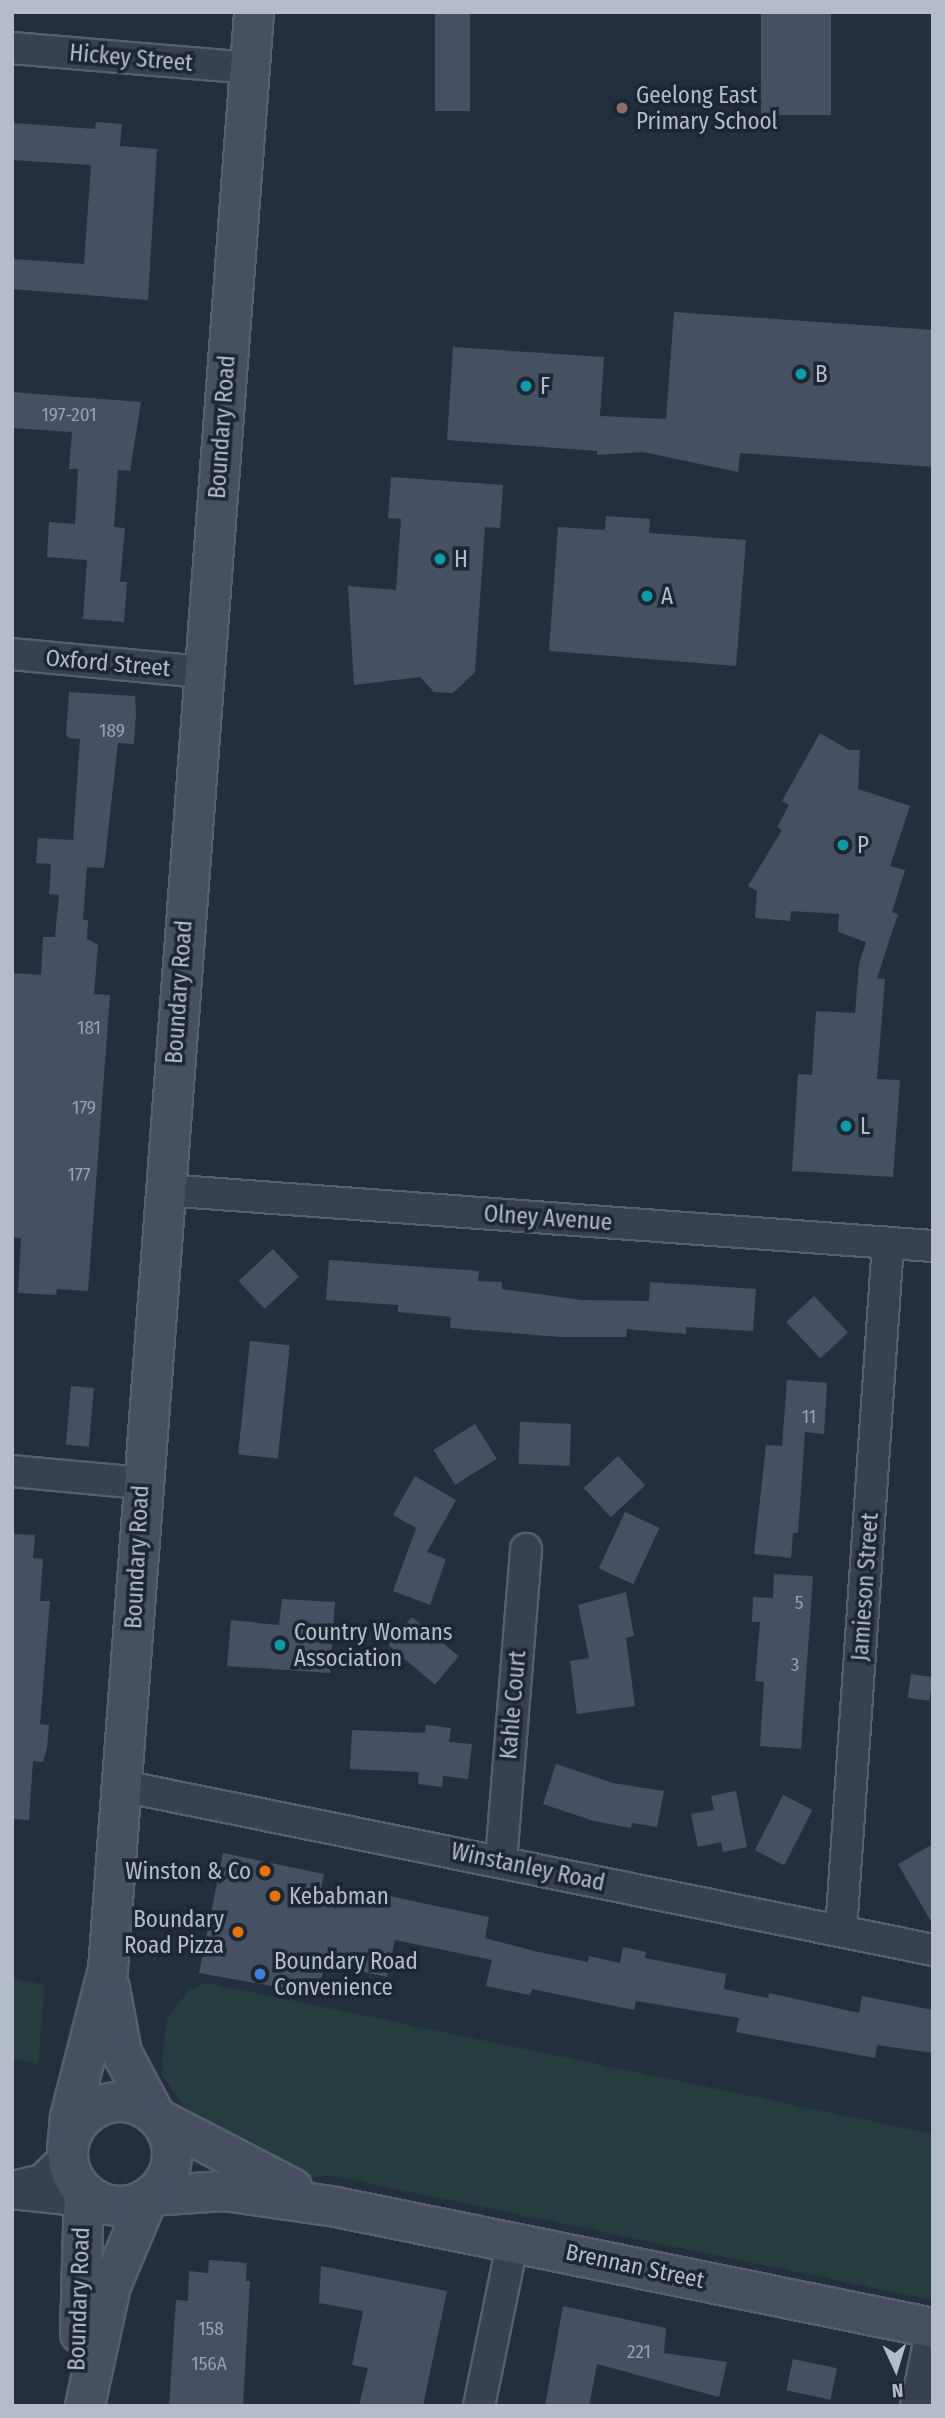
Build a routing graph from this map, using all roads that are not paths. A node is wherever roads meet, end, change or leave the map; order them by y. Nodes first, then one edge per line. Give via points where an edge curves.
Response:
1 (254, 12) edge
2 (12, 48) edge
3 (249, 68) junction
4 (12, 654) edge
5 (204, 672) junction
6 (164, 1190) junction
7 (888, 1242) junction
8 (933, 1246) edge
9 (12, 1471) edge
10 (142, 1483) junction
11 (526, 1549) dead end
12 (122, 1786) junction
13 (501, 1861) junction
14 (841, 1931) junction
15 (933, 1950) edge
16 (108, 1972) junction
17 (158, 2117) junction
18 (75, 2172) junction
19 (12, 2188) edge
20 (12, 2193) edge
21 (150, 2197) junction
22 (336, 2207) junction
23 (513, 2241) junction
24 (932, 2328) edge
25 (74, 2406) edge
26 (85, 2406) edge
27 (479, 2406) edge
28 (916, 2406) edge

1 - 3 main road, Boundary Road
2 - 3 street, Hickey Street
3 - 5 main road, Boundary Road
4 - 5 street, Oxford Street
5 - 6 main road, Boundary Road
6 - 7 street, Olney Avenue
6 - 10 main road, Boundary Road
7 - 8 street, Olney Avenue
7 - 14 street, Jamieson Street
9 - 10 street
10 - 12 main road, Boundary Road
11 - 13 street, Kahle Court
12 - 13 street, Winstanley Road
12 - 16 main road, Boundary Road
13 - 14 street, Winstanley Road
14 - 15 street, Winstanley Road
16 - 17 main road, Boundary Road via 122,2053
16 - 18 main road, Boundary Road via 70,2118
17 - 18 main road via 125,2102 100,2107 80,2122
17 - 21 main road via 172,2142 173,2158 165,2181
17 - 22 main road, Brennan Street via 251,2169
18 - 19 street
18 - 20 street via 66,2199
18 - 21 main road via 115,2205
18 - 25 main road, Boundary Road via 85,2269
21 - 22 main road, Brennan Street via 224,2191
21 - 26 main road, Boundary Road via 111,2286
22 - 23 main road, Brennan Street
23 - 24 main road, Brennan Street
23 - 27 street
24 - 28 street

